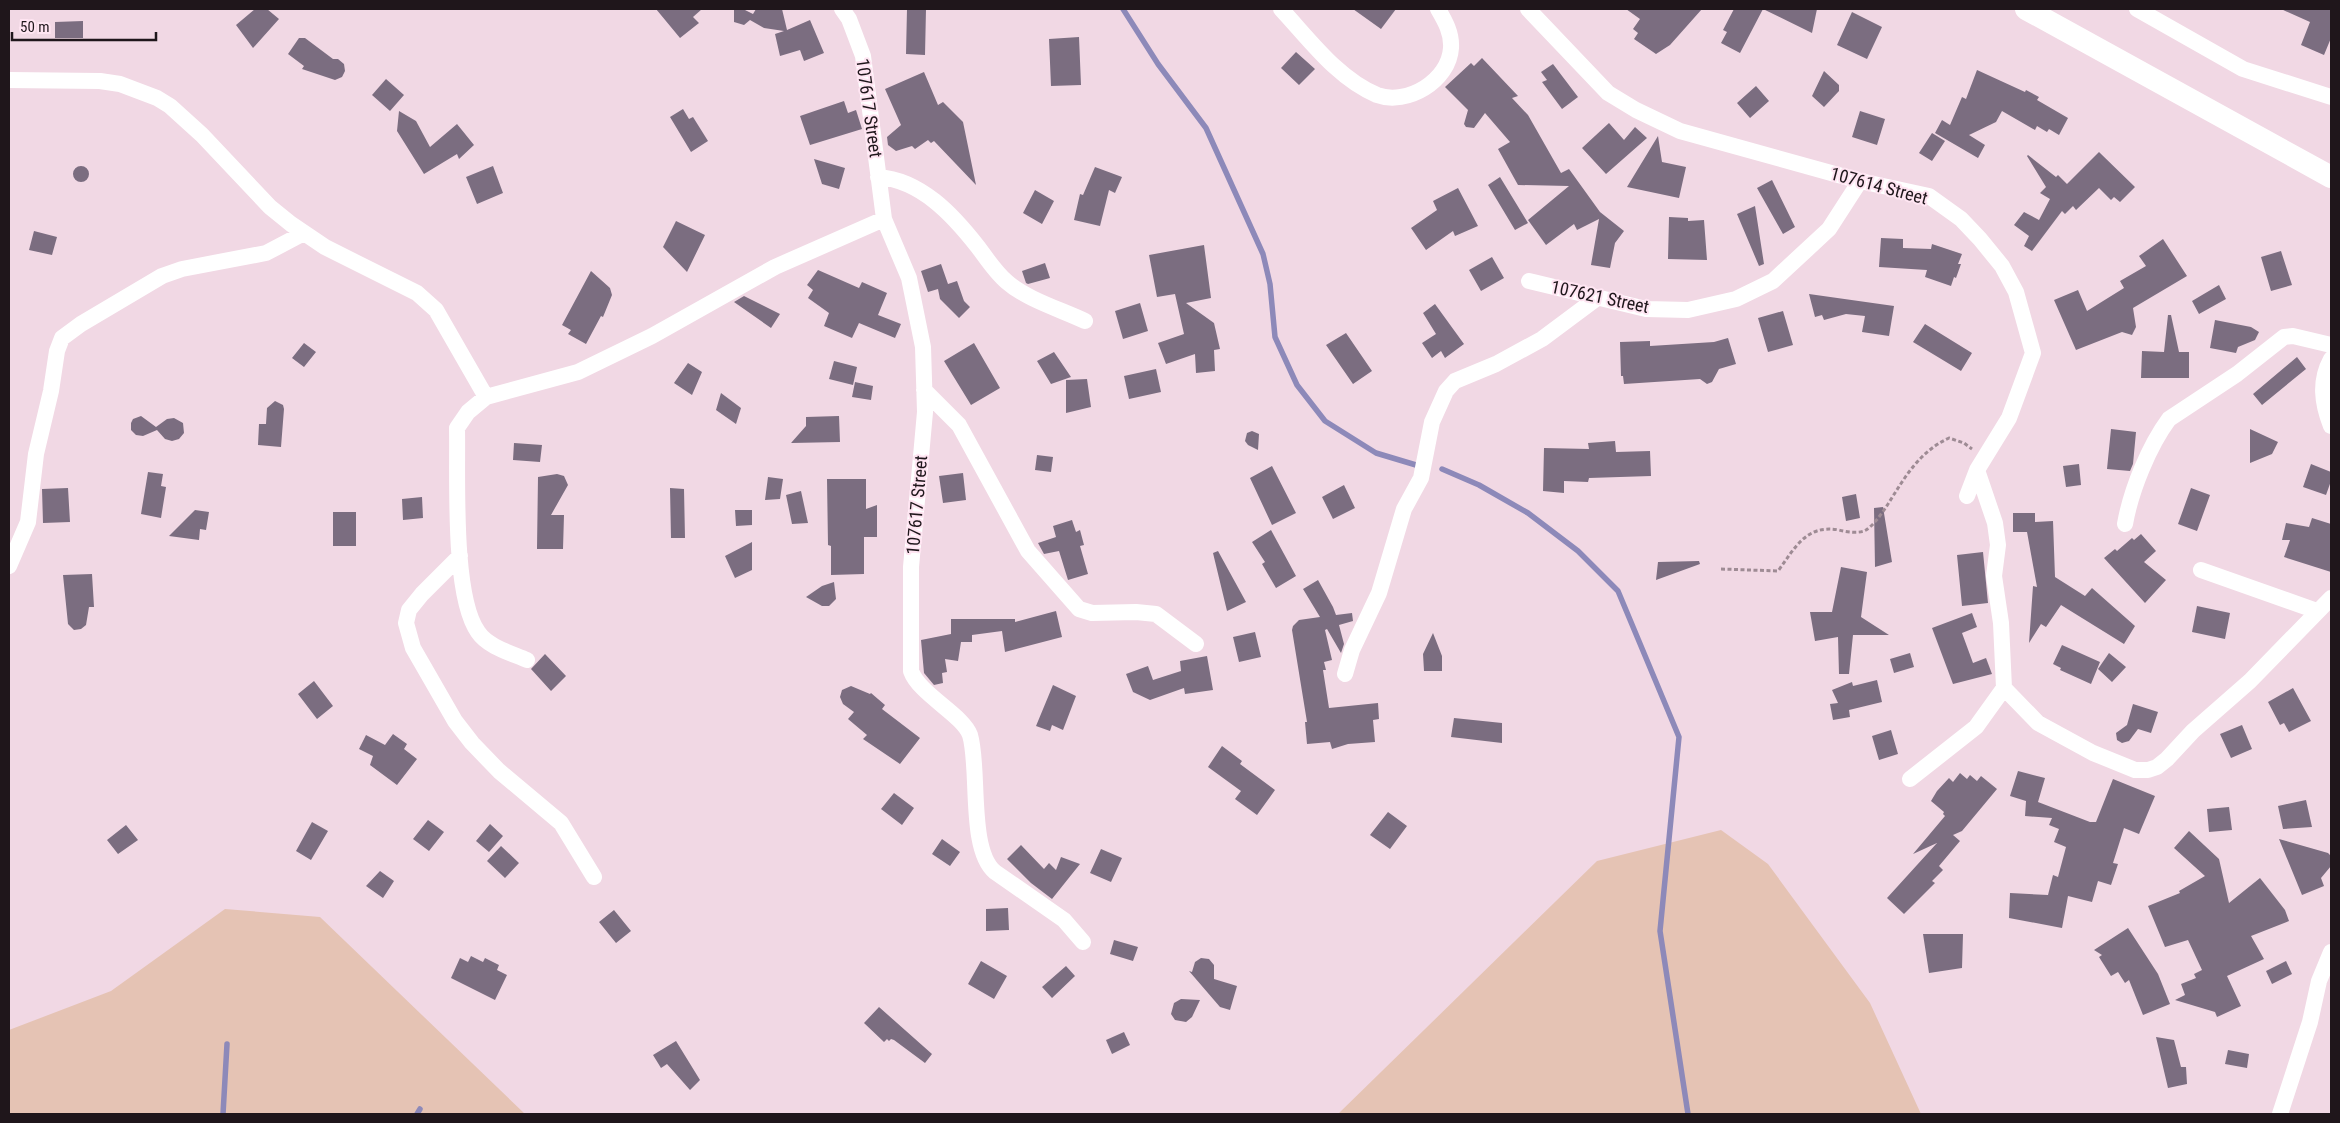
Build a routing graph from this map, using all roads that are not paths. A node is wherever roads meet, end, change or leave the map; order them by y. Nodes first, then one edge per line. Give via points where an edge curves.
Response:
1 (842, 9) edge
2 (1281, 9) edge
3 (1438, 9) edge
4 (1528, 9) edge
5 (2026, 9) edge
6 (2137, 9) edge
7 (9, 80) edge
8 (2331, 97) edge
9 (878, 177) junction
10 (2331, 177) edge
11 (1860, 181) junction
12 (884, 219) junction
13 (304, 233) junction
14 (1529, 281) dead end
15 (1597, 298) junction
16 (1086, 321) dead end
17 (2331, 345) edge
18 (2331, 359) edge
19 (924, 390) junction
20 (486, 397) junction
21 (2331, 426) edge
22 (1981, 464) junction
23 (1966, 496) dead end
24 (2125, 524) dead end
25 (460, 556) junction
26 (9, 566) edge
27 (2201, 570) dead end
28 (2331, 598) edge
29 (2317, 611) junction
30 (1196, 644) dead end
31 (527, 660) dead end
32 (1345, 674) dead end
33 (2004, 688) junction
34 (1910, 779) dead end
35 (594, 877) dead end
36 (1083, 942) dead end
37 (2331, 952) edge
38 (2280, 1114) edge

1 - 9 street, 107617 Street via 863,56
2 - 3 street via 1342,73 1376,94 1399,98 1419,92 1446,65 1452,49 1451,36
4 - 11 street, 107614 Street via 1608,93 1636,110 1680,131
5 - 10 main road
6 - 8 street via 2243,69
7 - 13 street via 100,81 120,84 157,98 202,135 270,207
9 - 12 street, 107617 Street
9 - 16 street via 902,181 928,196 970,237 1007,283
11 - 15 street, 107621 Street via 1829,229 1773,281 1736,299 1688,310 1646,309
11 - 22 street, 107614 Street via 1929,196 1980,239 2002,266 2016,292 2033,353 2009,418
12 - 19 street, 107617 Street via 909,278 923,347
12 - 20 street via 775,267 652,336 578,372
13 - 20 street via 425,299 436,310
13 - 26 street via 266,253 182,268 162,276 62,338 36,454 28,522
14 - 15 street, 107621 Street
15 - 32 street via 1542,339 1496,364 1455,381 1446,392 1432,422 1421,478 1404,509 1379,593 1352,650
17 - 24 street via 2284,337 2237,374 2169,419 2132,496
18 - 21 street via 2323,378 2322,393
19 - 30 street via 959,425 1028,551 1079,609 1092,613 1156,614
19 - 36 street, 107617 Street via 925,412 911,566 912,671 918,683 969,734 979,830 988,864 1064,920
20 - 25 street via 468,412 457,428
22 - 23 street, 107614 Street
22 - 33 street via 1998,545 1994,576 2001,623
25 - 31 street via 465,601 479,634 496,647
25 - 35 street via 408,610 406,623 413,648 455,721 472,743 499,771 561,823
27 - 29 street
28 - 29 street
29 - 33 street via 2250,681 2217,708 2167,759 2148,770 2135,770 2093,753 2038,723
33 - 34 street via 1976,727
37 - 38 street

